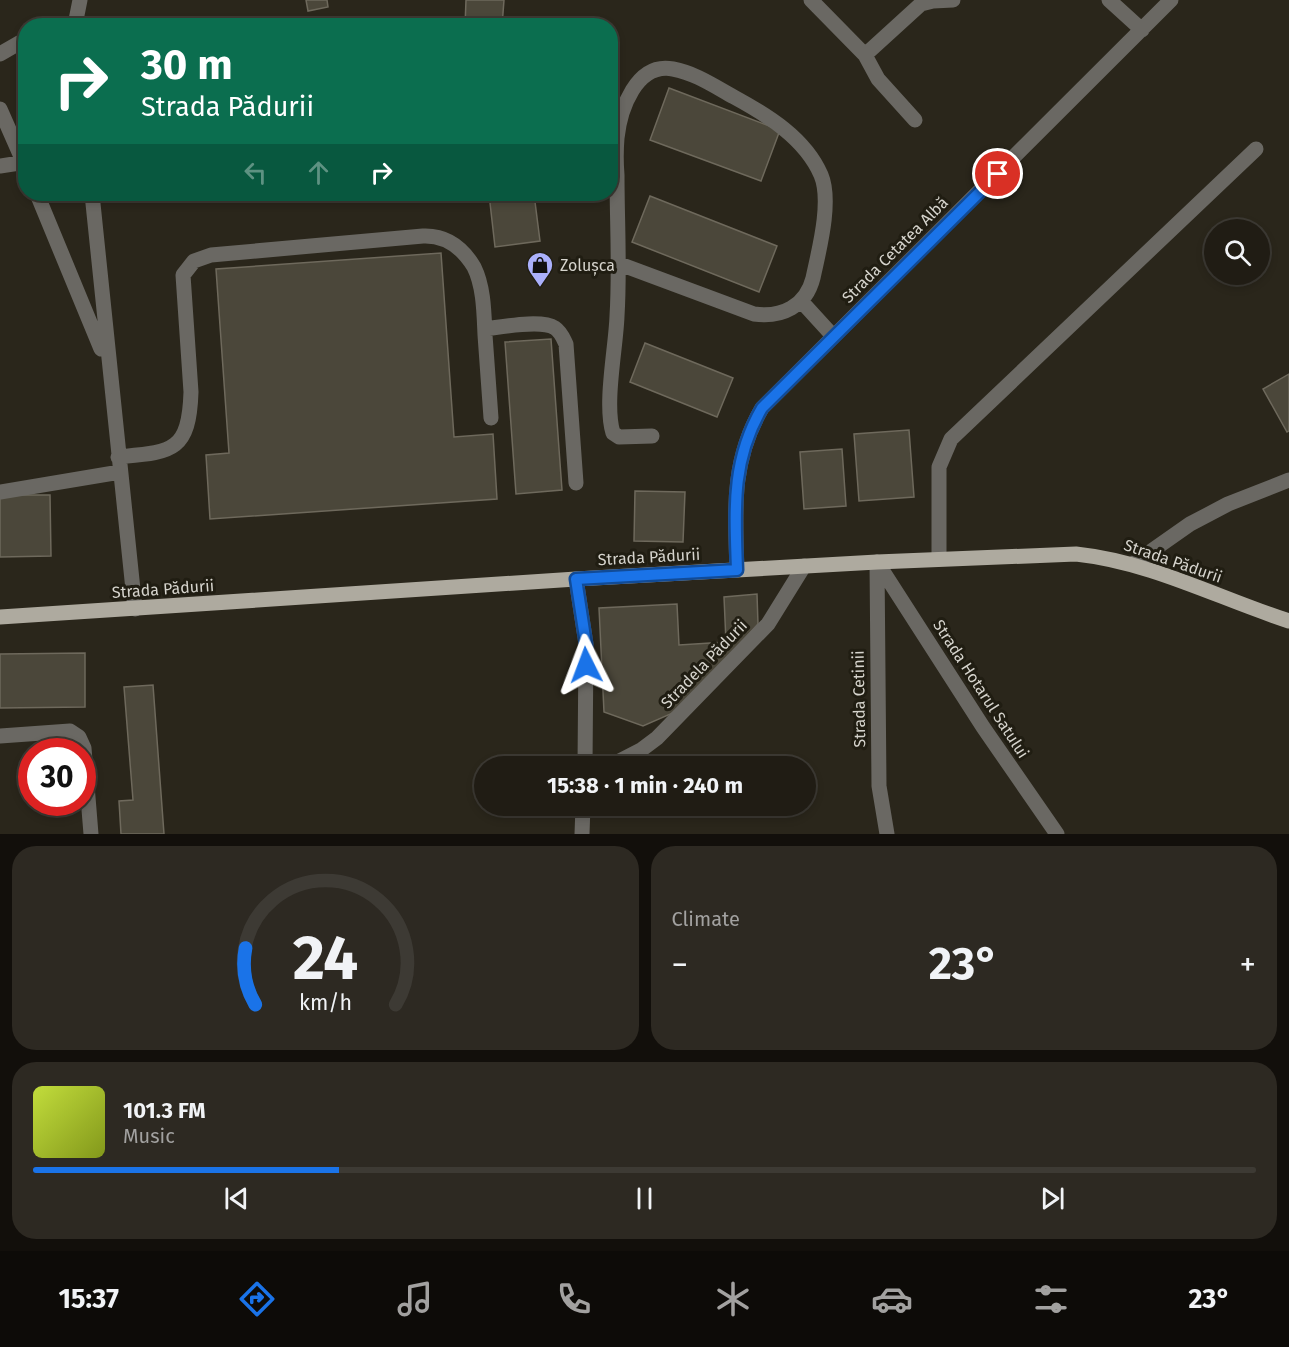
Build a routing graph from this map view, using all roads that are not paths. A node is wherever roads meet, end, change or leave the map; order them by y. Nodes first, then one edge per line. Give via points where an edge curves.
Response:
1 (80, 0) edge
2 (811, 0) edge
3 (933, 0) edge
4 (953, 0) edge
5 (1109, 0) edge
6 (1172, 0) edge
7 (76, 18) edge
8 (1142, 30) junction
9 (18, 44) edge
10 (0, 54) edge
11 (865, 55) junction
12 (0, 109) edge
13 (915, 120) dead end
14 (618, 133) edge
15 (18, 149) edge
16 (1256, 149) dead end
17 (18, 165) edge
18 (0, 166) edge
19 (40, 201) edge
20 (93, 201) edge
21 (618, 201) edge
22 (618, 263) junction
23 (802, 302) junction
24 (485, 329) junction
25 (833, 336) junction
26 (108, 365) junction
27 (491, 418) dead end
28 (652, 436) dead end
29 (119, 465) junction
30 (1289, 480) edge
31 (576, 483) dead end
32 (0, 492) edge
33 (939, 559) junction
34 (877, 562) junction
35 (1133, 564) junction
36 (804, 566) junction
37 (737, 570) junction
38 (576, 579) junction
39 (135, 609) junction
40 (0, 617) edge
41 (1289, 621) edge
42 (0, 736) edge
43 (585, 756) edge
44 (629, 756) edge
45 (583, 816) edge
46 (91, 834) edge
47 (582, 834) edge
48 (887, 834) edge
49 (1057, 834) edge

1 - 7 street
2 - 11 street
3 - 4 street
3 - 11 street via 921,4
5 - 8 street
6 - 8 street, Strada Cetatea Albă
8 - 25 street, Strada Cetatea Albă
9 - 10 street
11 - 13 street via 878,79
12 - 15 street
14 - 23 street via 637,81 658,69 670,68 692,74 771,118 797,141 821,175 824,190 824,218 811,283
16 - 33 street via 951,439 939,466
17 - 18 street
19 - 26 street
20 - 26 street
21 - 22 street
22 - 23 street via 754,314 772,315
22 - 28 street via 612,429 619,437
23 - 25 street
24 - 27 street
24 - 29 street via 474,267 444,237 201,257 183,275 191,392 186,426 174,447
24 - 31 street via 548,325 562,336 566,344
25 - 37 street, Strada Cetatea Albă via 762,408 750,428 740,456 737,486
26 - 29 street
29 - 32 street
29 - 39 street
30 - 35 street via 1190,524
33 - 34 main road, Strada Pădurii
33 - 35 main road, Strada Pădurii via 1076,554
34 - 36 main road, Strada Pădurii
34 - 48 street, Strada Cetinii via 879,786
34 - 49 street, Strada Hotarul Satului via 983,728
35 - 41 main road, Strada Pădurii
36 - 37 main road, Strada Pădurii
36 - 44 street, Stradela Pădurii via 773,615 744,650 657,738
37 - 38 main road, Strada Pădurii
38 - 39 main road, Strada Pădurii
38 - 43 street via 586,644
39 - 40 main road, Strada Pădurii
42 - 46 street via 70,730 79,737 84,748
45 - 47 street

